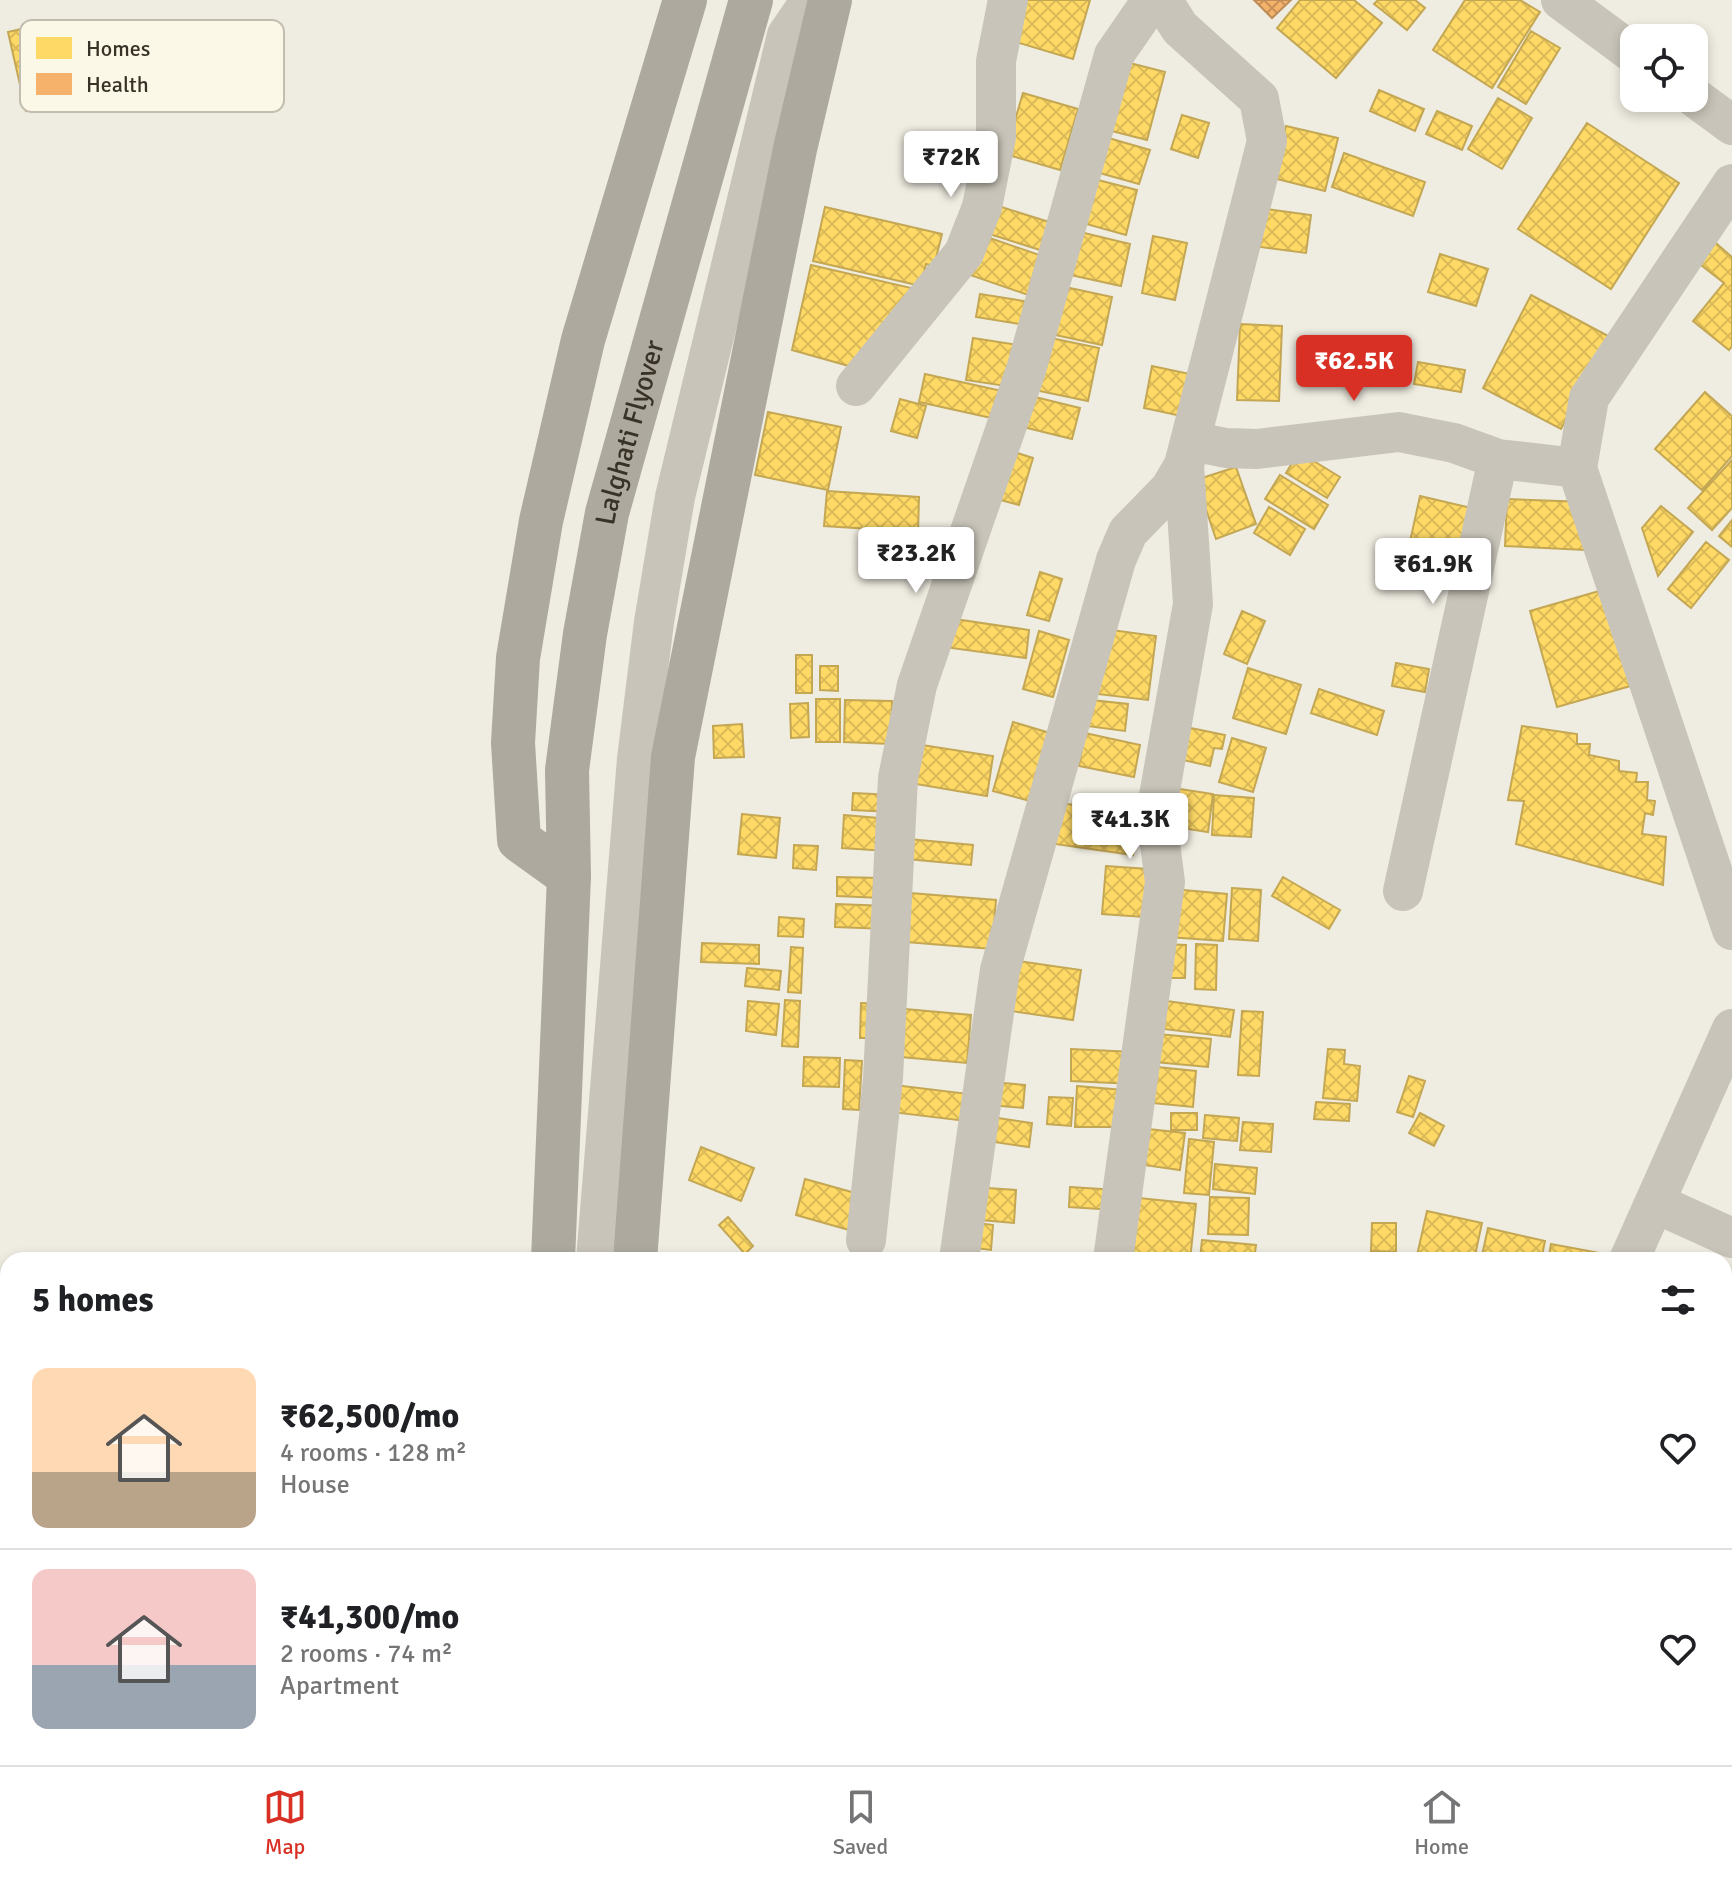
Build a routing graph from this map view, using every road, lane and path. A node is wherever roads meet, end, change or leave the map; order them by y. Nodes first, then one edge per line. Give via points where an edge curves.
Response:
1 (685, 0) edge
2 (751, 0) edge
3 (811, 0) edge
4 (830, 0) edge
5 (1008, 0) edge
6 (1152, 0) edge
7 (1162, 0) edge
8 (1564, 1) edge
9 (1620, 43) edge
10 (1708, 107) edge
11 (1732, 125) edge
12 (1732, 184) edge
13 (856, 386) dead end
14 (1188, 453) junction
15 (1498, 459) junction
16 (1577, 468) junction
17 (569, 876) junction
18 (1403, 891) dead end
19 (1732, 930) edge
20 (1732, 1029) edge
21 (1655, 1203) junction
22 (1732, 1238) edge
23 (866, 1240) dead end
24 (553, 1252) edge
25 (597, 1252) edge
26 (636, 1252) edge
27 (960, 1252) edge
28 (1114, 1252) edge
29 (1633, 1252) edge

1 - 17 main road via 583,340 541,521 518,658 513,743 519,840
2 - 17 main road, Lalghati Flyover via 607,513 567,770
3 - 25 street via 787,35 675,497 637,759
4 - 26 main road via 795,149 673,757
5 - 13 street via 996,61 996,137 982,207 964,253
6 - 23 street via 1114,55 1026,370 917,685 898,778 883,1078
7 - 14 street via 1180,28 1259,99 1266,123 1267,141
8 - 9 street
10 - 11 street
12 - 16 street via 1589,398
14 - 15 street via 1399,432
14 - 27 street via 1170,489 1128,532 1116,560 1028,863 1000,970
14 - 28 street via 1193,604 1156,813 1165,882
15 - 16 street
15 - 18 street
16 - 19 street
17 - 24 main road, Lalghati Flyover
20 - 21 street
21 - 22 street
21 - 29 street

